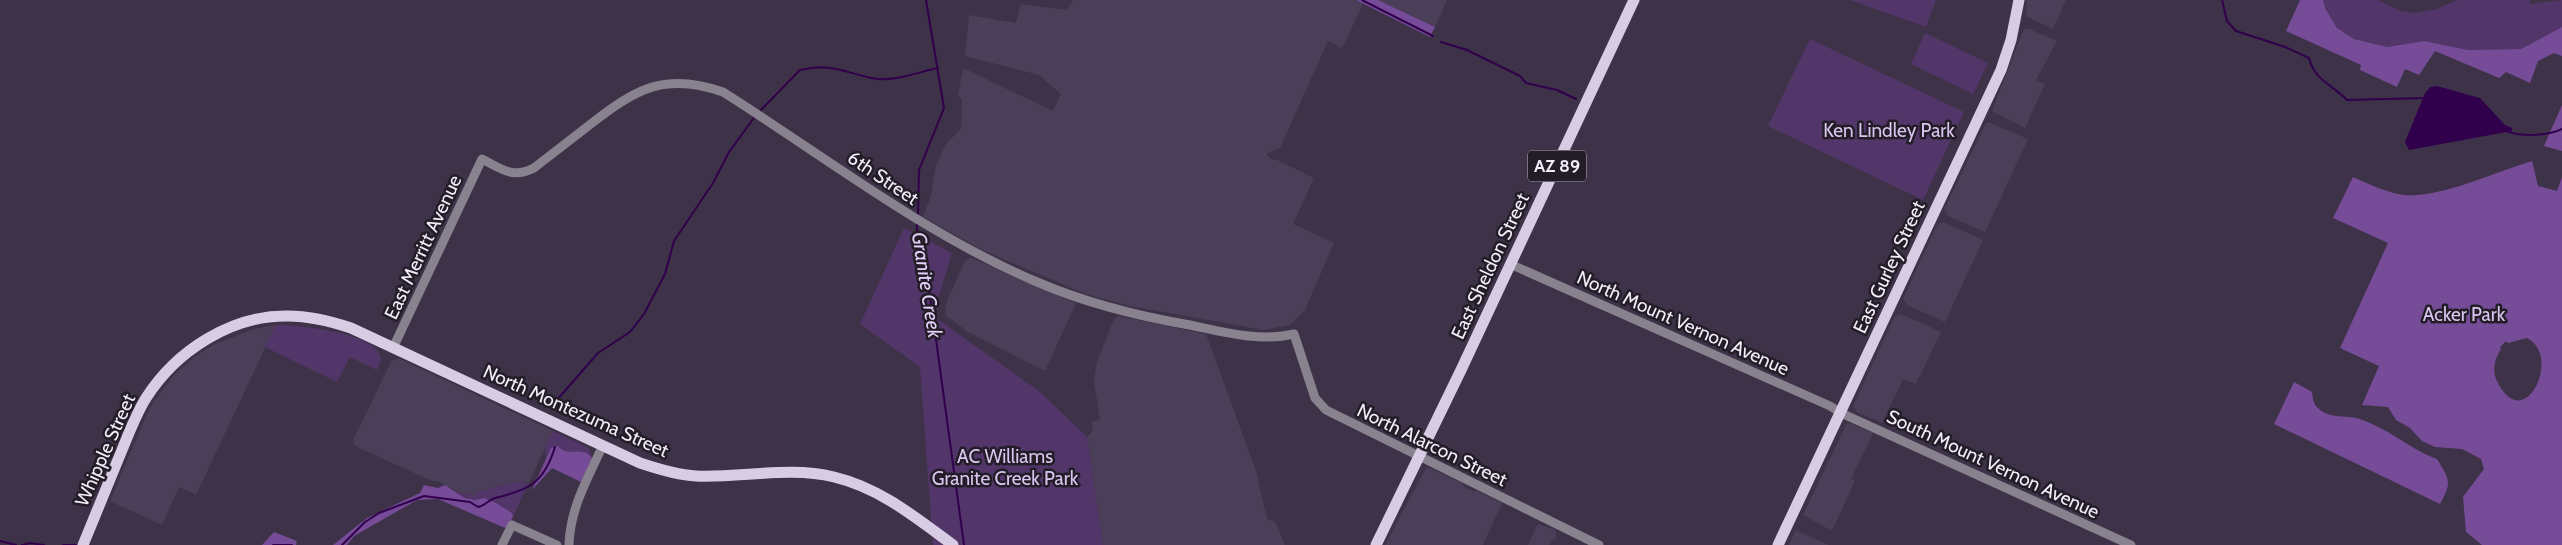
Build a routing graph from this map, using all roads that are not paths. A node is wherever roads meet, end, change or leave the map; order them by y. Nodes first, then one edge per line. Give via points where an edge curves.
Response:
1 (1634, 0) edge
2 (2018, 0) edge
3 (482, 159) joint
4 (1510, 264) junction
5 (299, 316) joint
6 (1294, 334) joint
7 (393, 348) junction
8 (1841, 413) junction
9 (603, 445) junction
10 (1419, 458) junction
11 (83, 545) edge
12 (502, 545) edge
13 (557, 545) edge
14 (569, 545) edge
15 (953, 545) edge
16 (1376, 545) edge
17 (1599, 545) edge
18 (1778, 545) edge
19 (2131, 545) edge

1 - 4 main road, East Sheldon Street / AZ 89
2 - 8 main road, East Gurley Street via 2011,40 2000,70
3 - 6 street, 6th Street via 511,174 523,173 640,90 657,84 686,82 705,86 723,92 927,227 1037,282 1114,309 1243,335 1275,339
3 - 7 street, East Merritt Avenue
4 - 8 street, North Mount Vernon Avenue
4 - 10 main road, East Sheldon Street / AZ 89
5 - 7 main road, North Montezuma Street via 351,328
5 - 11 main road, Whipple Street via 262,318 229,328 198,344 179,359 142,405
6 - 10 street, North Alarcon Street via 1315,398 1326,410
7 - 9 main road, North Montezuma Street
8 - 18 main road, East Gurley Street
8 - 19 street, South Mount Vernon Avenue
9 - 14 street via 575,506
9 - 15 main road, North Montezuma Street via 667,472 695,476 802,473 858,484 887,497
10 - 16 main road, East Sheldon Street / AZ 89
10 - 17 street, North Alarcon Street
12 - 13 street via 512,525

